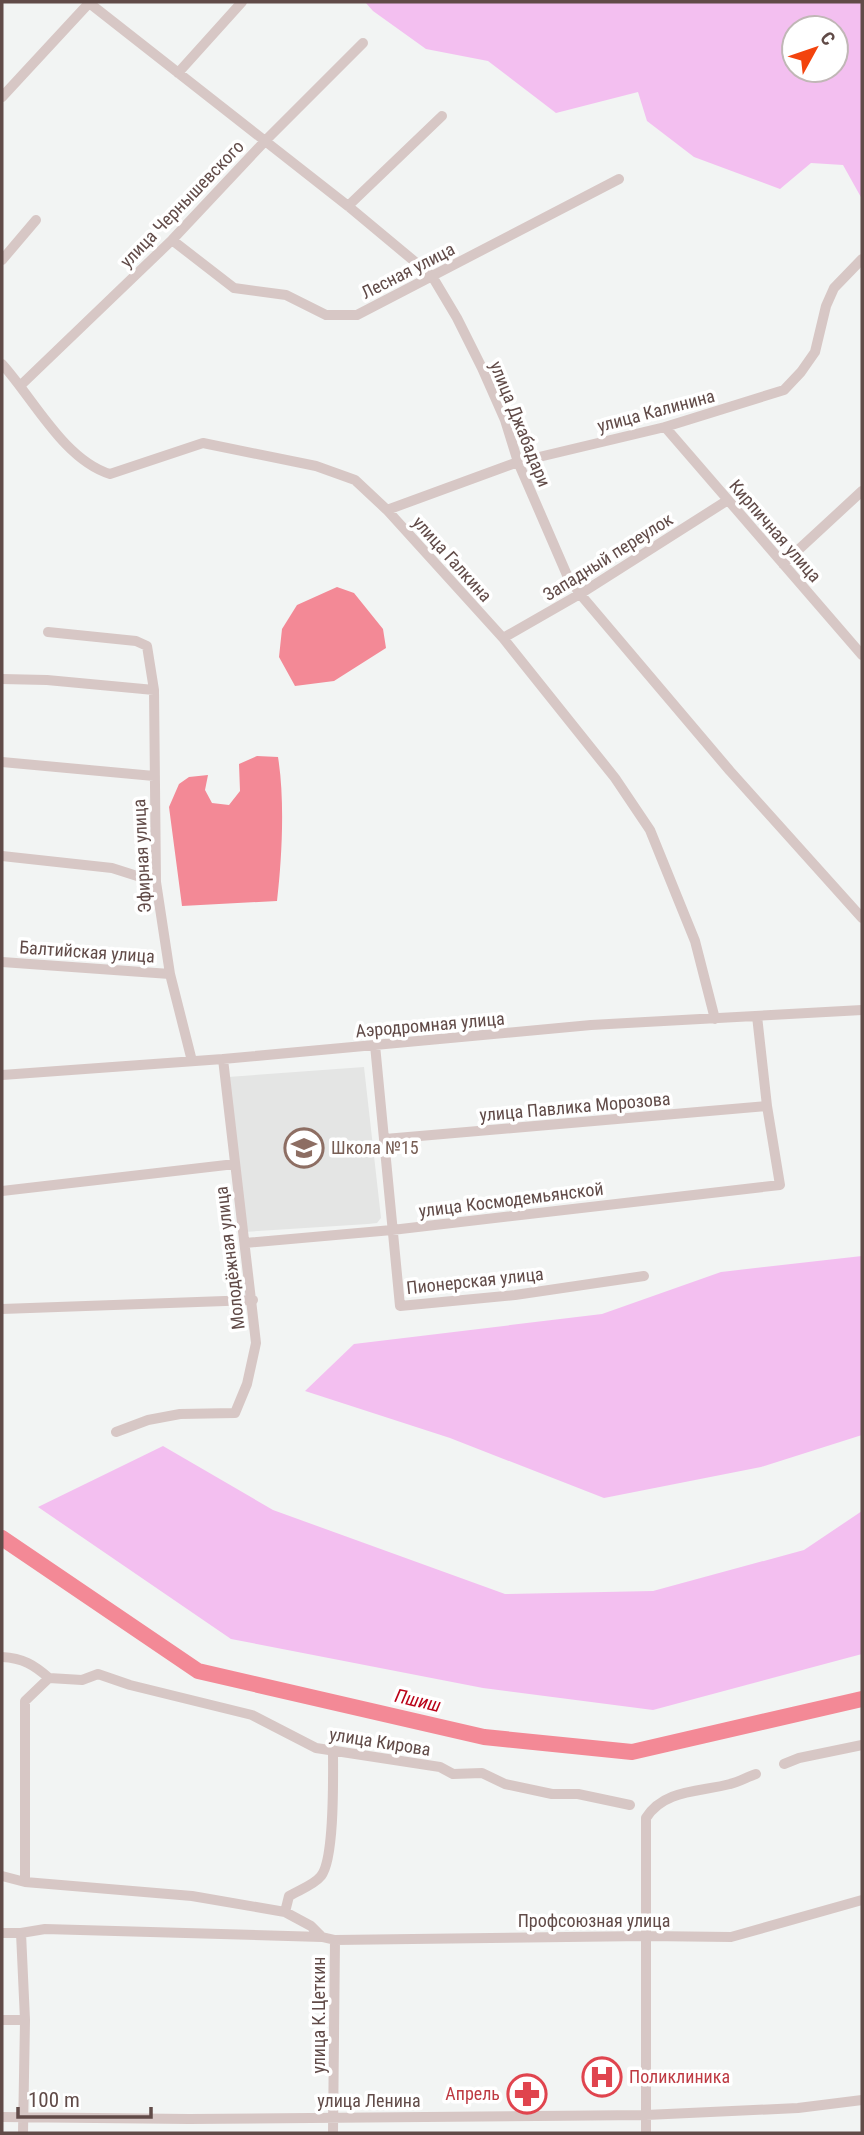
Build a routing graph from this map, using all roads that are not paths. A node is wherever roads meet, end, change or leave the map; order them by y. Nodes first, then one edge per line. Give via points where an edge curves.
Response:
1 (89, 2) edge
2 (242, 2) edge
3 (363, 43) dead end
4 (178, 72) junction
5 (2, 97) edge
6 (442, 116) dead end
7 (265, 141) junction
8 (619, 178) dead end
9 (348, 206) junction
10 (36, 220) dead end
11 (172, 240) junction
12 (862, 259) edge
13 (2, 260) edge
14 (432, 276) junction
15 (2, 364) edge
16 (21, 385) junction
17 (665, 427) junction
18 (518, 462) junction
19 (862, 491) edge
20 (728, 500) junction
21 (387, 510) junction
22 (783, 564) junction
23 (580, 594) junction
24 (48, 632) dead end
25 (503, 638) junction
26 (862, 655) edge
27 (2, 679) edge
28 (154, 690) junction
29 (2, 762) edge
30 (154, 776) junction
31 (2, 856) edge
32 (156, 881) junction
33 (862, 918) edge
34 (2, 962) edge
35 (170, 974) junction
36 (862, 1010) edge
37 (757, 1016) junction
38 (715, 1019) junction
39 (375, 1045) junction
40 (223, 1059) junction
41 (192, 1061) junction
42 (2, 1075) edge
43 (767, 1106) junction
44 (386, 1139) junction
45 (235, 1164) junction
46 (2, 1191) edge
47 (392, 1230) junction
48 (245, 1243) junction
49 (643, 1276) dead end
50 (253, 1300) junction
51 (2, 1309) edge
52 (117, 1432) dead end
53 (2, 1657) edge
54 (49, 1678) junction
55 (862, 1745) edge
56 (333, 1750) junction
57 (783, 1764) dead end
58 (756, 1774) dead end
59 (630, 1805) dead end
60 (2, 1876) edge
61 (25, 1882) junction
62 (862, 1900) edge
63 (285, 1912) junction
64 (2, 1933) edge
65 (21, 1933) junction
66 (646, 1936) junction
67 (322, 1937) junction
68 (335, 1940) junction
69 (2, 2020) edge
70 (25, 2020) junction
71 (862, 2100) edge
72 (646, 2115) junction
73 (22, 2116) junction
74 (2, 2117) edge
75 (334, 2117) junction
76 (23, 2133) edge
77 (333, 2133) edge
78 (646, 2133) edge

1 - 4 street, улица Джабадари
1 - 5 street
2 - 4 street
3 - 7 street, улица Чернышевского
4 - 7 street, улица Джабадари
6 - 9 street
7 - 9 street, улица Джабадари
7 - 11 street, улица Чернышевского
8 - 14 street, Лесная улица
9 - 14 street, улица Джабадари
10 - 13 street
11 - 14 street, Лесная улица via 234,288 286,295 326,315 357,315
11 - 16 street, улица Чернышевского
12 - 17 street, улица Калинина via 834,288 815,352 784,390
14 - 18 street, улица Джабадари via 482,368
15 - 16 street, улица Галкина
16 - 21 street, улица Галкина via 87,465 110,474 203,443 342,475 355,480
17 - 18 street, улица Калинина
17 - 20 street, Кирпичная улица
18 - 21 street, улица Калинина
18 - 23 street, улица Джабадари via 567,575
19 - 22 street
20 - 22 street, Кирпичная улица
20 - 23 street, Западный переулок
21 - 25 street, улица Галкина
22 - 26 street, Кирпичная улица
23 - 25 street, Западный переулок
23 - 33 street, улица Джабадари
24 - 28 street, Эфирная улица via 147,646
25 - 38 street, улица Галкина via 615,778 650,830 695,940
27 - 28 street
28 - 30 street, Эфирная улица
29 - 30 street
30 - 32 street, Эфирная улица
31 - 32 street via 112,869
32 - 35 street, Эфирная улица
34 - 35 street, Балтийская улица
35 - 41 street, Эфирная улица
36 - 37 street, Аэродромная улица
37 - 38 street, Аэродромная улица
37 - 43 street
38 - 39 street, Аэродромная улица
39 - 40 street, Аэродромная улица
39 - 44 street, Пионерская улица
40 - 41 street, Аэродромная улица
40 - 45 street, Молодёжная улица
41 - 42 street, Аэродромная улица
43 - 44 street, улица Павлика Морозова
43 - 47 street, улица Космодемьянской via 780,1185
44 - 47 street, Пионерская улица
45 - 46 street
45 - 48 street, Молодёжная улица
47 - 48 street, улица Космодемьянской
47 - 49 street, Пионерская улица via 400,1306
48 - 50 street, Молодёжная улица
50 - 51 street
50 - 52 street, Молодёжная улица via 256,1343 235,1413 159,1418
53 - 54 street via 32,1663
54 - 56 street, улица Кирова via 82,1680 99,1674 252,1715 316,1748
54 - 61 street via 25,1701
55 - 57 street
56 - 59 street, улица Кирова via 440,1767 453,1774 482,1773 505,1784
56 - 63 street via 331,1835 324,1873 289,1896
58 - 66 street via 690,1791 652,1807 646,1818
60 - 61 street, Профсоюзная улица
61 - 63 street, Профсоюзная улица via 192,1896
62 - 66 street, Профсоюзная улица via 731,1937
63 - 67 street, Профсоюзная улица
64 - 65 street, Профсоюзная улица
65 - 67 street, Профсоюзная улица via 45,1929
65 - 70 street
66 - 68 street, Профсоюзная улица
66 - 72 street
67 - 68 street, Профсоюзная улица
68 - 75 street, улица К.Цеткин
69 - 70 street
70 - 73 street
71 - 72 street, улица Ленина via 798,2108
72 - 75 street, улица Ленина
72 - 78 street
73 - 74 street, улица Ленина
73 - 75 street, улица Ленина
73 - 76 street
75 - 77 street, улица К.Цеткин

